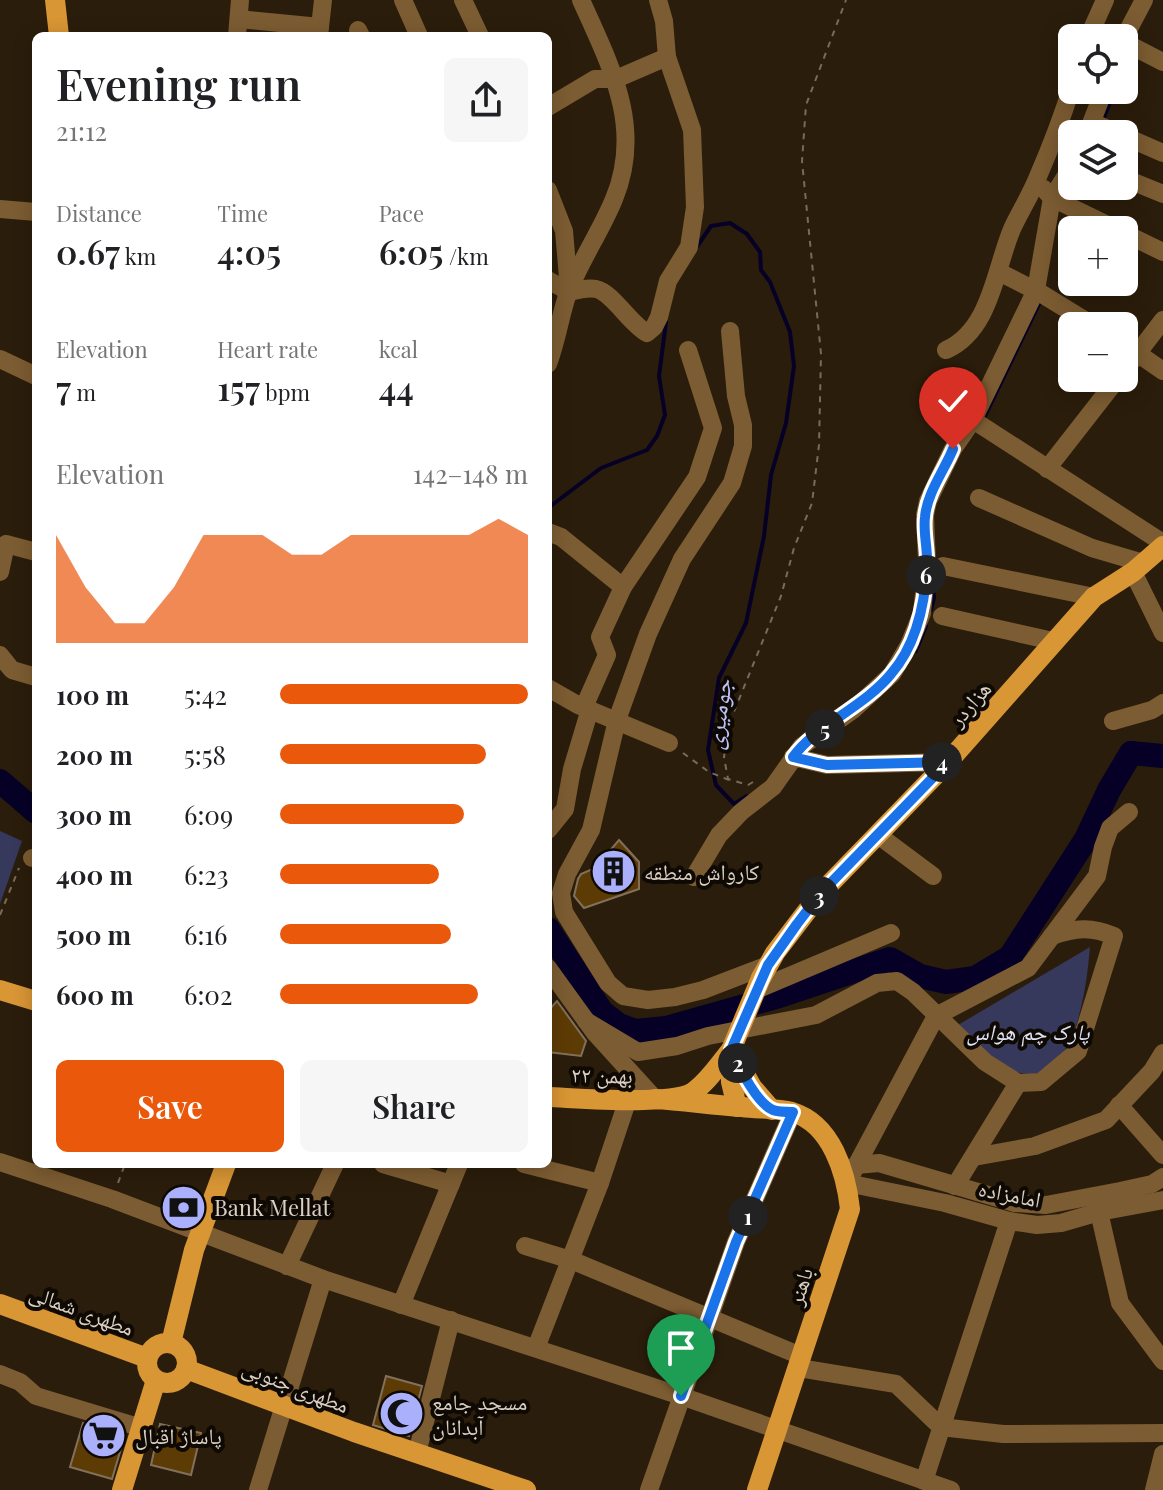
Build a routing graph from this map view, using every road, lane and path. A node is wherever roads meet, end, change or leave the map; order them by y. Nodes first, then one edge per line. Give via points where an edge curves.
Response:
1 (55, 0) edge
2 (240, 0) edge
3 (323, 0) edge
4 (463, 0) edge
5 (581, 0) edge
6 (658, 0) edge
7 (846, 0) edge
8 (1105, 0) edge
9 (1144, 0) edge
10 (406, 1) edge
11 (1094, 24) edge
12 (1136, 24) edge
13 (238, 28) edge
14 (59, 32) edge
15 (320, 32) edge
16 (418, 32) edge
17 (478, 32) edge
18 (1138, 48) edge
19 (667, 57) junction
20 (1163, 62) edge
21 (616, 79) junction
22 (1065, 104) edge
23 (552, 105) edge
24 (1138, 143) edge
25 (1163, 153) edge
26 (1037, 180) junction
27 (1138, 184) edge
28 (1058, 188) edge
29 (1163, 194) edge
30 (1052, 198) junction
31 (552, 200) edge
32 (0, 209) edge
33 (32, 212) edge
34 (1089, 216) edge
35 (1138, 240) edge
36 (1163, 252) edge
37 (999, 272) junction
38 (552, 282) edge
39 (1036, 290) junction
40 (569, 292) junction
41 (1071, 312) edge
42 (1163, 320) edge
43 (730, 331) dead end
44 (1138, 343) edge
45 (552, 350) edge
46 (688, 350) dead end
47 (946, 350) dead end
48 (1138, 354) edge
49 (0, 359) edge
50 (1163, 371) edge
51 (32, 374) edge
52 (1107, 392) edge
53 (980, 424) junction
54 (1047, 469) junction
55 (979, 498) dead end
56 (552, 534) edge
57 (1163, 544) edge
58 (32, 551) edge
59 (943, 566) dead end
60 (1138, 568) junction
61 (0, 572) edge
62 (623, 587) junction
63 (1094, 597) junction
64 (942, 616) dead end
65 (1163, 633) edge
66 (1053, 641) junction
67 (0, 655) edge
68 (32, 676) edge
69 (552, 690) edge
70 (1163, 703) edge
71 (591, 709) junction
72 (617, 720) junction
73 (1113, 721) dead end
74 (669, 743) joint
75 (793, 757) junction
76 (948, 762) junction
77 (733, 781) junction
78 (748, 785) junction
79 (762, 785) junction
80 (1129, 812) dead end
81 (552, 825) edge
82 (878, 835) junction
83 (30, 860) edge
84 (933, 876) dead end
85 (694, 877) dead end
86 (0, 915) edge
87 (891, 933) dead end
88 (1052, 936) junction
89 (762, 977) junction
90 (0, 990) edge
91 (554, 992) edge
92 (32, 1000) edge
93 (936, 1016) junction
94 (586, 1021) junction
95 (731, 1050) junction
96 (1163, 1053) edge
97 (1018, 1083) junction
98 (552, 1097) edge
99 (628, 1099) junction
100 (655, 1099) junction
101 (706, 1104) junction
102 (1119, 1105) junction
103 (737, 1107) junction
104 (772, 1110) junction
105 (793, 1112) junction
106 (1163, 1155) edge
107 (974, 1157) junction
108 (0, 1162) edge
109 (124, 1168) edge
110 (225, 1168) edge
111 (333, 1168) edge
112 (397, 1168) edge
113 (457, 1168) edge
114 (540, 1168) edge
115 (40, 1170) edge
116 (852, 1174) junction
117 (1163, 1177) edge
118 (600, 1183) junction
119 (451, 1184) junction
120 (955, 1186) junction
121 (112, 1199) junction
122 (1163, 1200) edge
123 (1099, 1212) junction
124 (1009, 1221) junction
125 (200, 1234) junction
126 (525, 1246) dead end
127 (571, 1260) junction
128 (287, 1266) junction
129 (323, 1279) junction
130 (0, 1304) edge
131 (401, 1305) junction
132 (708, 1316) junction
133 (451, 1320) junction
134 (171, 1343) junction
135 (536, 1348) junction
136 (147, 1358) junction
137 (1163, 1361) edge
138 (800, 1362) junction
139 (186, 1369) junction
140 (0, 1374) edge
141 (162, 1382) junction
142 (681, 1396) junction
143 (285, 1406) junction
144 (941, 1427) junction
145 (142, 1428) junction
146 (777, 1429) junction
147 (1163, 1433) edge
148 (417, 1453) junction
149 (1163, 1454) edge
150 (924, 1481) junction
151 (122, 1490) edge
152 (134, 1490) edge
153 (258, 1490) edge
154 (526, 1490) edge
155 (649, 1490) edge
156 (757, 1490) edge
157 (951, 1490) edge
158 (1154, 1490) edge

1 - 14 main road
2 - 13 street
3 - 15 street
4 - 17 street
5 - 21 street
6 - 19 street
7 - 77 path via 806,105 802,161 821,354 812,503 729,724 724,757
8 - 11 street
9 - 12 street
10 - 16 street
13 - 15 street
18 - 20 street
19 - 21 street
19 - 40 street via 692,130 695,207 689,247 647,333 605,293
21 - 23 street via 595,79
21 - 40 street via 625,120 622,172
22 - 26 street
24 - 25 street
26 - 30 street
26 - 37 street
27 - 29 street
28 - 30 street
30 - 34 street
30 - 39 street
31 - 40 street via 564,231
32 - 33 street
35 - 36 street
37 - 39 street
37 - 47 street via 978,319 960,344
38 - 40 street
39 - 41 street
39 - 53 street
40 - 45 street
42 - 44 street
43 - 72 street via 743,446 732,483 682,559
46 - 62 street via 713,428 697,477
48 - 50 street
49 - 51 street
52 - 54 street
53 - 54 street
53 - 75 street via 953,449 928,501 922,613 909,645 892,674
54 - 57 street
55 - 60 street
56 - 62 street
57 - 60 main road, هزاردر
58 - 61 street via 6,544
59 - 63 street
60 - 63 main road, هزاردر
60 - 65 street
62 - 71 street via 600,637 607,655
63 - 66 main road, هزاردر
64 - 66 street
66 - 76 main road, هزاردر
67 - 68 street via 12,670
69 - 71 street
70 - 73 street
71 - 72 street
71 - 81 street via 565,809
72 - 74 street
72 - 89 street via 591,830 561,893 564,912 608,983 631,999 675,997
74 - 77 path via 709,772
75 - 76 street via 827,765
75 - 79 street
76 - 82 main road, هزاردر
77 - 78 path
78 - 79 path
78 - 79 path
79 - 85 street via 719,835
80 - 88 street via 1110,828 1097,876
82 - 84 street
82 - 89 main road, هزاردر via 820,894
83 - 86 path via 17,871
87 - 89 street
88 - 93 street via 1028,968
88 - 97 street via 1084,927 1114,936 1078,1051 1041,1082
89 - 95 main road, هزاردر, bridge
90 - 92 main road
91 - 94 street
93 - 94 street via 897,981 877,983 816,1015 638,1052
93 - 97 street via 985,1062
93 - 116 street
94 - 100 street
95 - 100 main road via 694,1092
95 - 101 main road via 723,1081
95 - 103 main road
95 - 104 main road
96 - 102 street
97 - 107 street
98 - 99 main road, ۲۲ بهمن
99 - 100 main road, ۲۲ بهمن
99 - 118 street
100 - 101 main road
101 - 103 main road
102 - 106 street
102 - 107 street via 1106,1120 1035,1146
103 - 104 main road
104 - 105 main road
105 - 116 main road, باهنر via 813,1125
105 - 132 street
107 - 120 street
108 - 115 street
109 - 121 path
110 - 125 main road
111 - 128 street
112 - 119 street
113 - 119 street
114 - 118 street
115 - 121 street
116 - 120 street via 879,1163
116 - 124 street, امامزاده
116 - 138 main road, باهنر via 850,1209
117 - 120 street via 1152,1184 1046,1205 1015,1203
118 - 127 street
119 - 131 street
121 - 125 street
122 - 123 street, امامزاده
123 - 124 street, امامزاده via 1061,1223
123 - 137 street via 1120,1303
124 - 144 street
125 - 128 street
125 - 134 main road
126 - 127 street
127 - 132 street
127 - 135 street
128 - 129 street
129 - 131 street
129 - 143 street
130 - 136 main road, مطهری شمالی
131 - 133 street
132 - 138 street
132 - 142 street
133 - 135 street
133 - 148 street
134 - 136 main road via 153,1348
134 - 139 main road via 182,1350
135 - 142 street
136 - 141 main road via 148,1371
138 - 144 street via 896,1384
138 - 146 main road, باهنر
139 - 141 main road via 179,1379
139 - 143 main road, مطهری جنوبی
140 - 145 street via 36,1396
141 - 145 main road
141 - 152 main road
142 - 146 street
142 - 155 street
143 - 148 main road, مطهری جنوبی
143 - 153 street
144 - 147 street via 1003,1434
144 - 150 street
145 - 151 main road
146 - 150 street
146 - 156 main road, باهنر
148 - 154 main road, مطهری جنوبی
149 - 158 street
150 - 157 street

